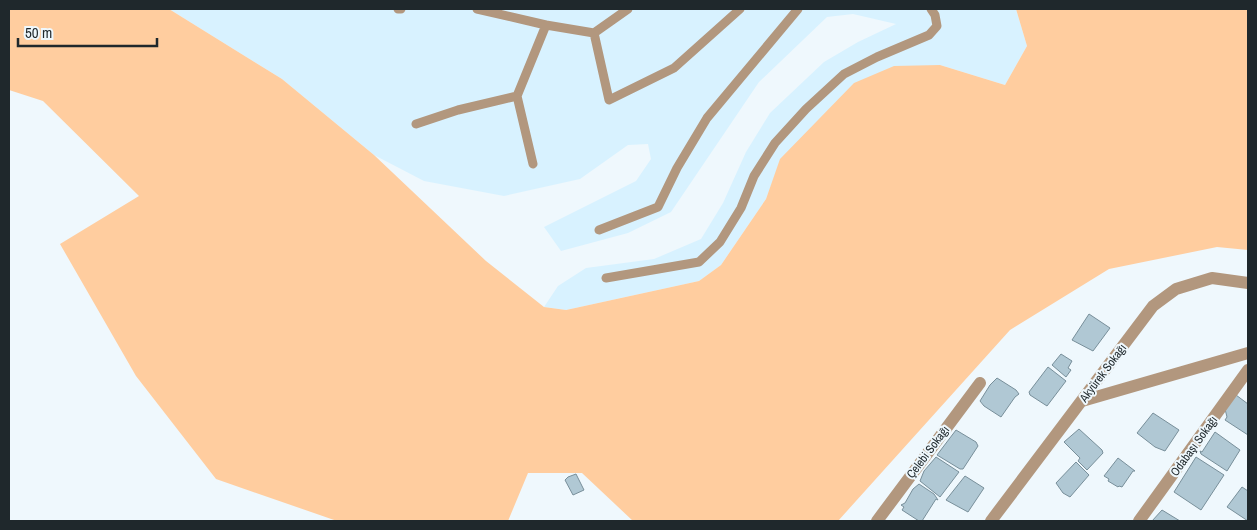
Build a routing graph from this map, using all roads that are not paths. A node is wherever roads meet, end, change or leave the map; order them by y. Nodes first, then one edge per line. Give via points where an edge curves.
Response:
1 (476, 9) edge
2 (628, 9) edge
3 (740, 9) edge
4 (798, 9) edge
5 (930, 9) edge
6 (546, 25) junction
7 (594, 34) junction
8 (516, 96) junction
9 (416, 124) dead end
10 (533, 164) dead end
11 (599, 230) dead end
12 (606, 278) dead end
13 (1248, 283) edge
14 (1248, 353) edge
15 (1248, 370) edge
16 (980, 383) dead end
17 (1082, 401) junction
18 (877, 521) edge
19 (991, 521) edge
20 (1139, 521) edge

1 - 6 lane
2 - 7 lane
3 - 7 lane via 674,68 609,100
4 - 11 lane via 707,118 658,207
5 - 12 lane via 937,26 929,35 844,74 806,108 775,143 720,242 699,262
6 - 7 lane
6 - 8 lane
8 - 9 lane
8 - 10 lane
13 - 17 street, Akyürek Sokağı via 1212,278 1176,289 1153,306
14 - 17 street
15 - 20 street, Odabaşı Sokağı
16 - 18 street, Çelebi Sokağı
17 - 19 street, Akyürek Sokağı

